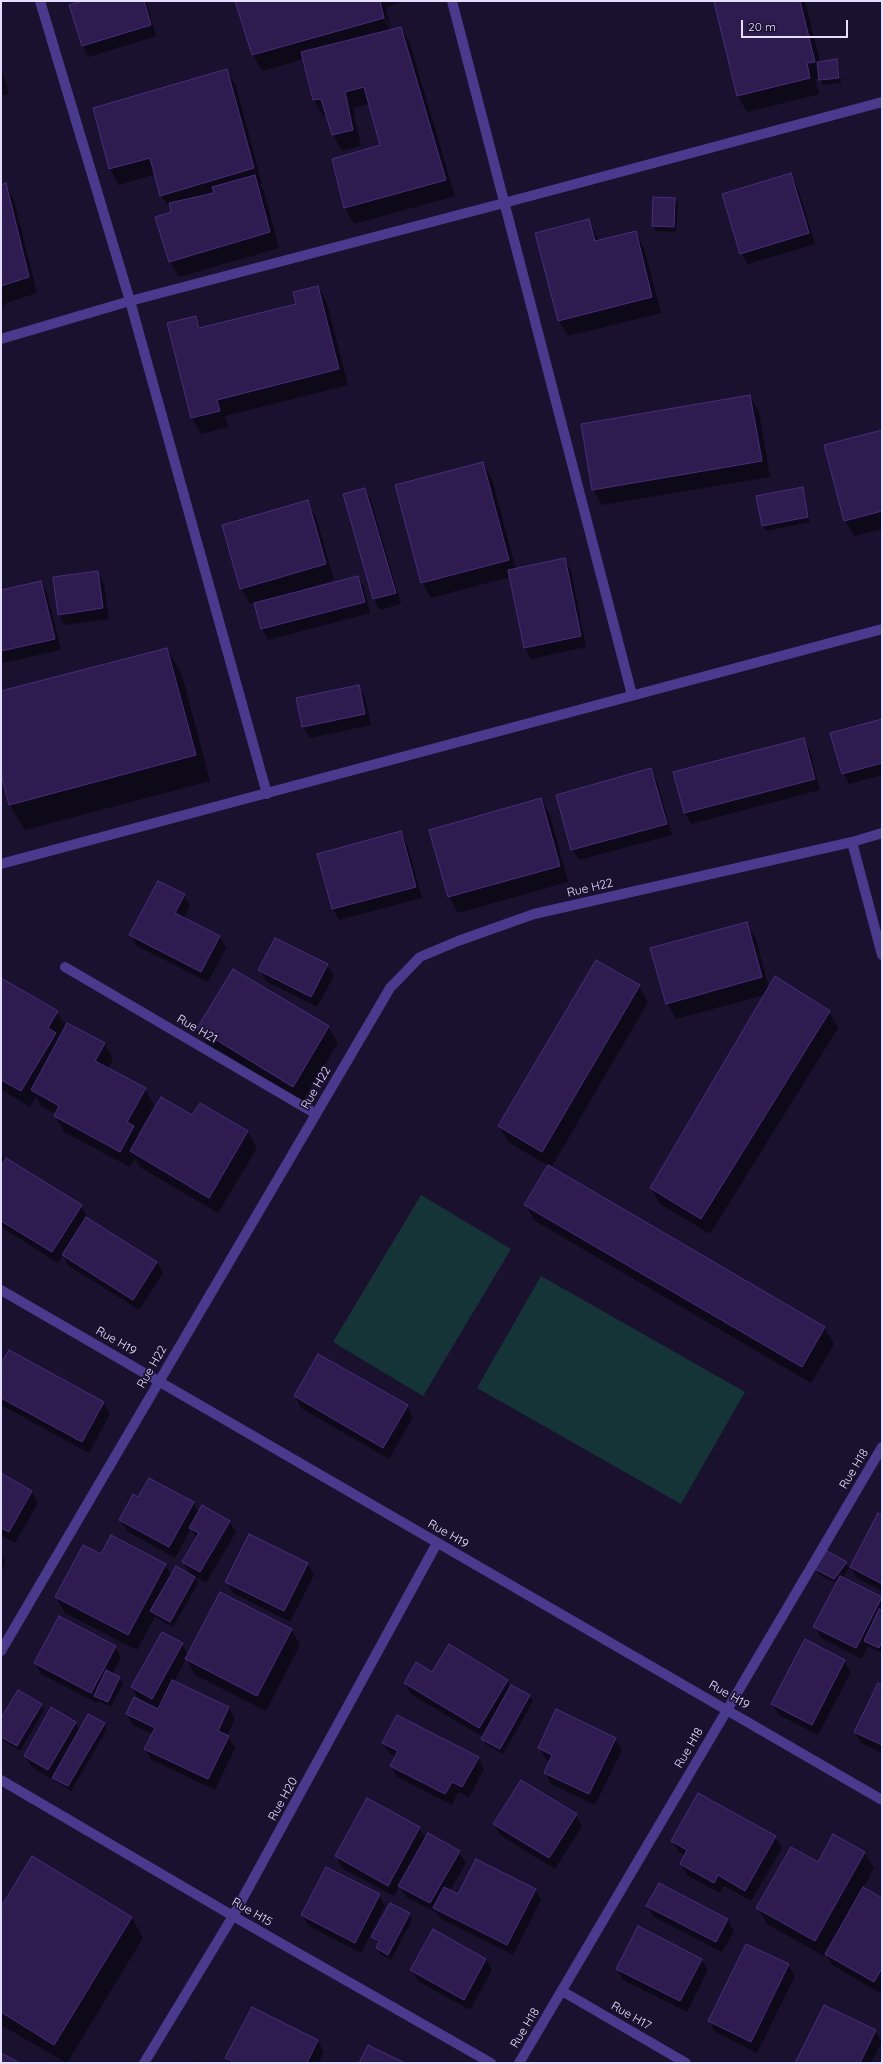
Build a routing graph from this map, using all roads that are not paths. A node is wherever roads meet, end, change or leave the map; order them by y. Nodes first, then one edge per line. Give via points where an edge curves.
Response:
1 (40, 1) edge
2 (452, 1) edge
3 (882, 102) edge
4 (504, 203) junction
5 (130, 301) junction
6 (1, 339) edge
7 (882, 629) edge
8 (632, 696) junction
9 (267, 794) junction
10 (882, 833) edge
11 (852, 842) junction
12 (1, 864) edge
13 (882, 955) edge
14 (65, 967) dead end
15 (316, 1114) junction
16 (1, 1290) edge
17 (159, 1382) junction
18 (881, 1450) edge
19 (438, 1543) junction
20 (2, 1649) edge
21 (727, 1709) junction
22 (1, 1780) edge
23 (882, 1800) edge
24 (233, 1916) junction
25 (562, 1991) junction
26 (144, 2063) edge
27 (491, 2063) edge
28 (520, 2063) edge
29 (686, 2063) edge

1 - 5 street
2 - 4 street
3 - 4 street
4 - 5 street
4 - 8 street
5 - 6 street
5 - 9 street
7 - 8 street
8 - 9 street
9 - 12 street
10 - 11 street, Rue H22
11 - 13 street
11 - 15 street, Rue H22 via 534,914 420,957 390,988
14 - 15 street, Rue H21
15 - 17 street, Rue H22
16 - 17 street, Rue H19
17 - 19 street, Rue H19
17 - 20 street, Rue H22
18 - 21 street, Rue H18
19 - 21 street, Rue H19
19 - 24 street, Rue H20
21 - 23 street, Rue H19
21 - 25 street, Rue H18
22 - 24 street, Rue H15
24 - 26 street, Rue H20
24 - 27 street, Rue H15
25 - 28 street, Rue H18
25 - 29 street, Rue H17

